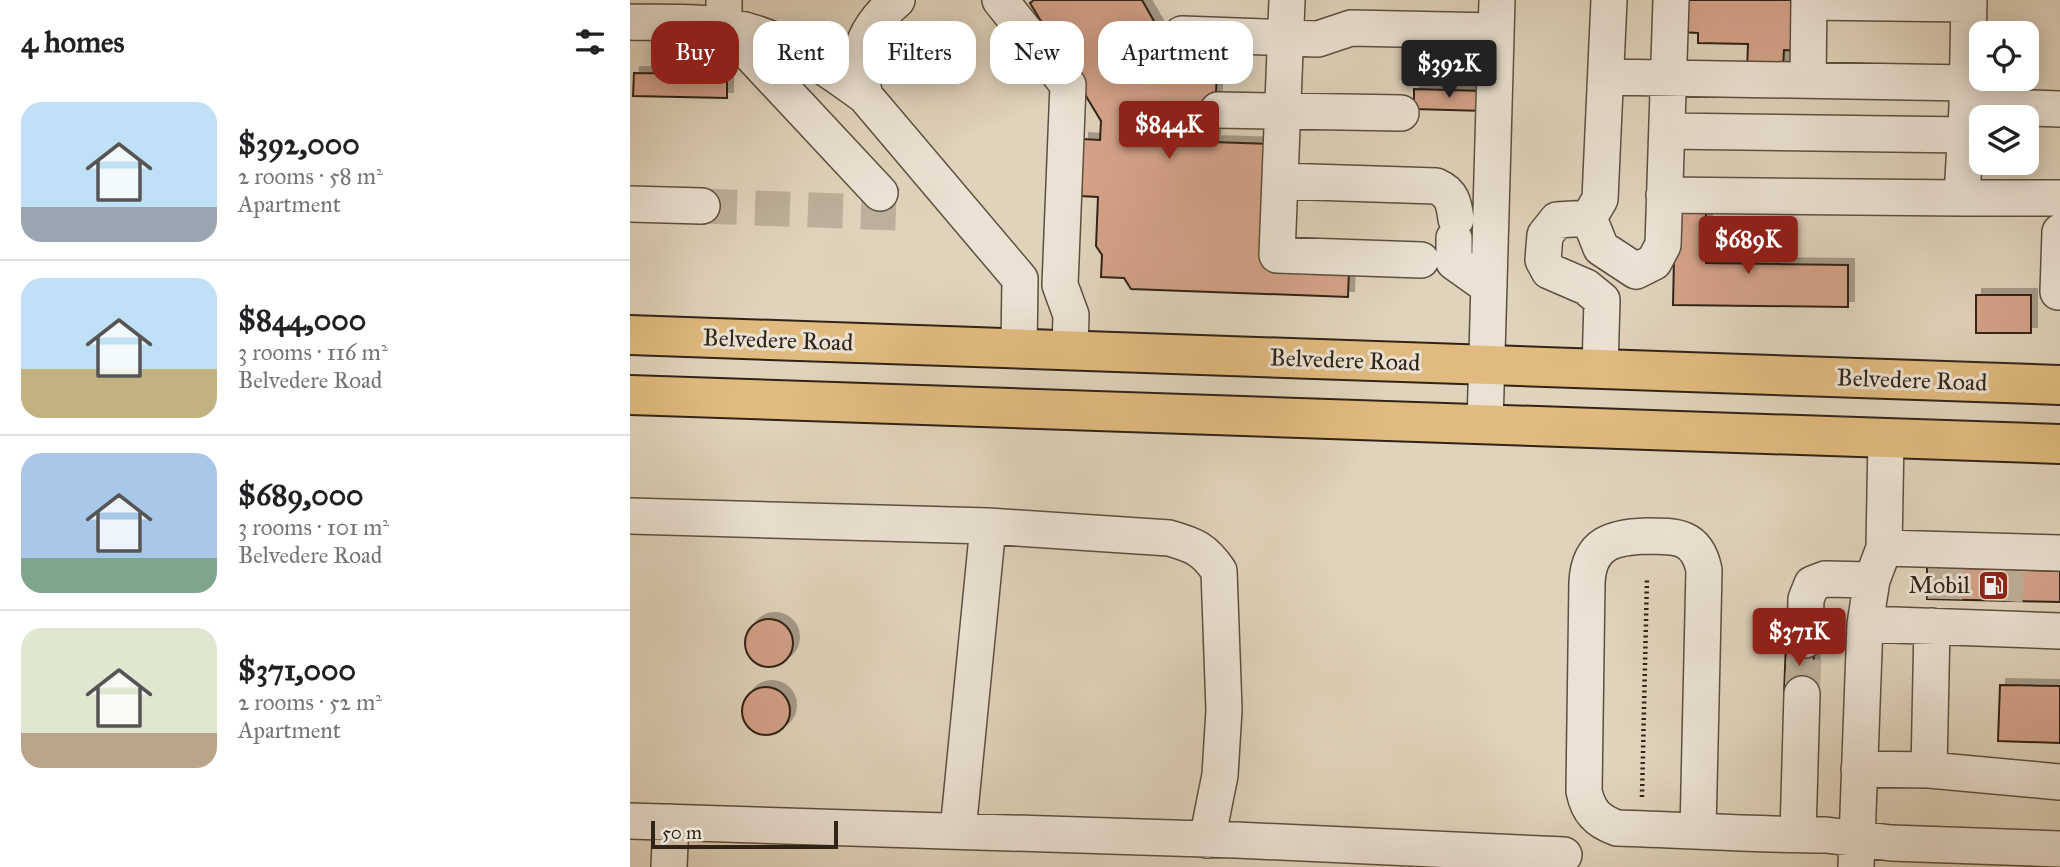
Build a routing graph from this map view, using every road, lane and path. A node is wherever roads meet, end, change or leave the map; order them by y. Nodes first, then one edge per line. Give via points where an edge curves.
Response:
1 (897, 0) edge
2 (1000, 0) edge
3 (1287, 0) edge
4 (1609, 0) edge
5 (1671, 0) edge
6 (1809, 1) edge
7 (1969, 2) edge
8 (724, 13) edge
9 (1496, 15) edge
10 (630, 22) edge
11 (1253, 37) edge
12 (1285, 39) junction
13 (1607, 77) junction
14 (1669, 78) junction
15 (1808, 80) junction
16 (865, 96) junction
17 (1967, 108) junction
18 (2060, 109) edge
19 (1218, 110) dead end
20 (1283, 111) junction
21 (1401, 113) dead end
22 (1667, 131) junction
23 (1280, 181) junction
24 (880, 193) tunnel mouth
25 (1664, 195) junction
26 (1962, 198) junction
27 (2060, 198) edge
28 (630, 204) edge
29 (702, 206) tunnel mouth
30 (1589, 218) junction
31 (2060, 232) edge
32 (1421, 260) dead end
33 (1489, 287) junction
34 (2060, 292) edge
35 (630, 335) edge
36 (1019, 348) junction
37 (1070, 350) junction
38 (1487, 365) junction
39 (1600, 369) junction
40 (2060, 385) edge
41 (630, 395) edge
42 (1485, 424) junction
43 (1886, 438) junction
44 (2060, 444) edge
45 (630, 516) edge
46 (988, 526) junction
47 (2060, 553) edge
48 (1878, 564) junction
49 (1647, 577) dead end
50 (2006, 588) junction
51 (1943, 594) junction
52 (1865, 624) junction
53 (2060, 631) edge
54 (1805, 640) tunnel mouth
55 (1802, 694) tunnel mouth
56 (2060, 763) edge
57 (1859, 769) junction
58 (1929, 771) junction
59 (2060, 782) edge
60 (1642, 797) dead end
61 (630, 821) edge
62 (671, 822) junction
63 (958, 831) junction
64 (1699, 831) junction
65 (1798, 834) junction
66 (1208, 839) junction
67 (2060, 849) edge
68 (1856, 853) edge
69 (1564, 855) dead end
70 (670, 867) edge

1 - 16 lane via 880,14 866,37 860,64
2 - 37 lane via 1068,85 1060,285 1071,315
3 - 12 lane
4 - 13 lane
5 - 14 lane
6 - 7 lane
6 - 15 lane
7 - 17 lane
8 - 10 lane
8 - 16 lane via 814,59
8 - 24 lane
9 - 12 lane via 1352,28 1318,39
9 - 33 lane
11 - 12 lane
12 - 20 lane
13 - 14 lane
13 - 30 lane via 1600,199
14 - 15 lane
14 - 22 lane
15 - 17 lane
16 - 36 lane via 1020,279
17 - 18 lane
17 - 22 lane
17 - 26 lane
19 - 20 lane
20 - 21 lane
20 - 23 lane
22 - 25 lane
23 - 32 lane via 1277,255
23 - 33 lane via 1436,186 1454,202 1454,262
25 - 26 lane
25 - 30 lane via 1662,245 1654,262 1636,271 1601,248
26 - 27 lane
28 - 29 lane
30 - 39 lane via 1558,220 1545,235 1543,260 1549,271 1586,287 1602,300
31 - 34 lane
33 - 38 lane
35 - 36 main road, Belvedere Road
36 - 37 main road, Belvedere Road
37 - 38 main road, Belvedere Road
38 - 39 main road, Belvedere Road
38 - 42 lane
39 - 40 main road, Belvedere Road
41 - 42 main road
42 - 43 main road
43 - 44 main road
43 - 48 lane
45 - 46 lane
46 - 63 lane
46 - 66 lane via 1169,538 1195,545 1219,571 1224,710 1220,775
47 - 50 lane
48 - 51 lane
48 - 52 lane
48 - 54 lane via 1812,583 1806,598
49 - 60 path
50 - 51 lane
50 - 51 lane
50 - 53 lane
51 - 52 lane
51 - 58 lane
52 - 57 lane
55 - 65 lane
56 - 58 lane
57 - 58 lane
57 - 68 lane
58 - 59 lane
61 - 62 lane
62 - 63 lane
62 - 70 lane
63 - 66 lane
64 - 64 lane via 1702,559 1687,541 1676,536 1612,540 1601,547 1588,569 1587,804 1594,815 1617,828
64 - 65 lane
65 - 68 lane
66 - 69 lane
67 - 68 lane via 1891,843

